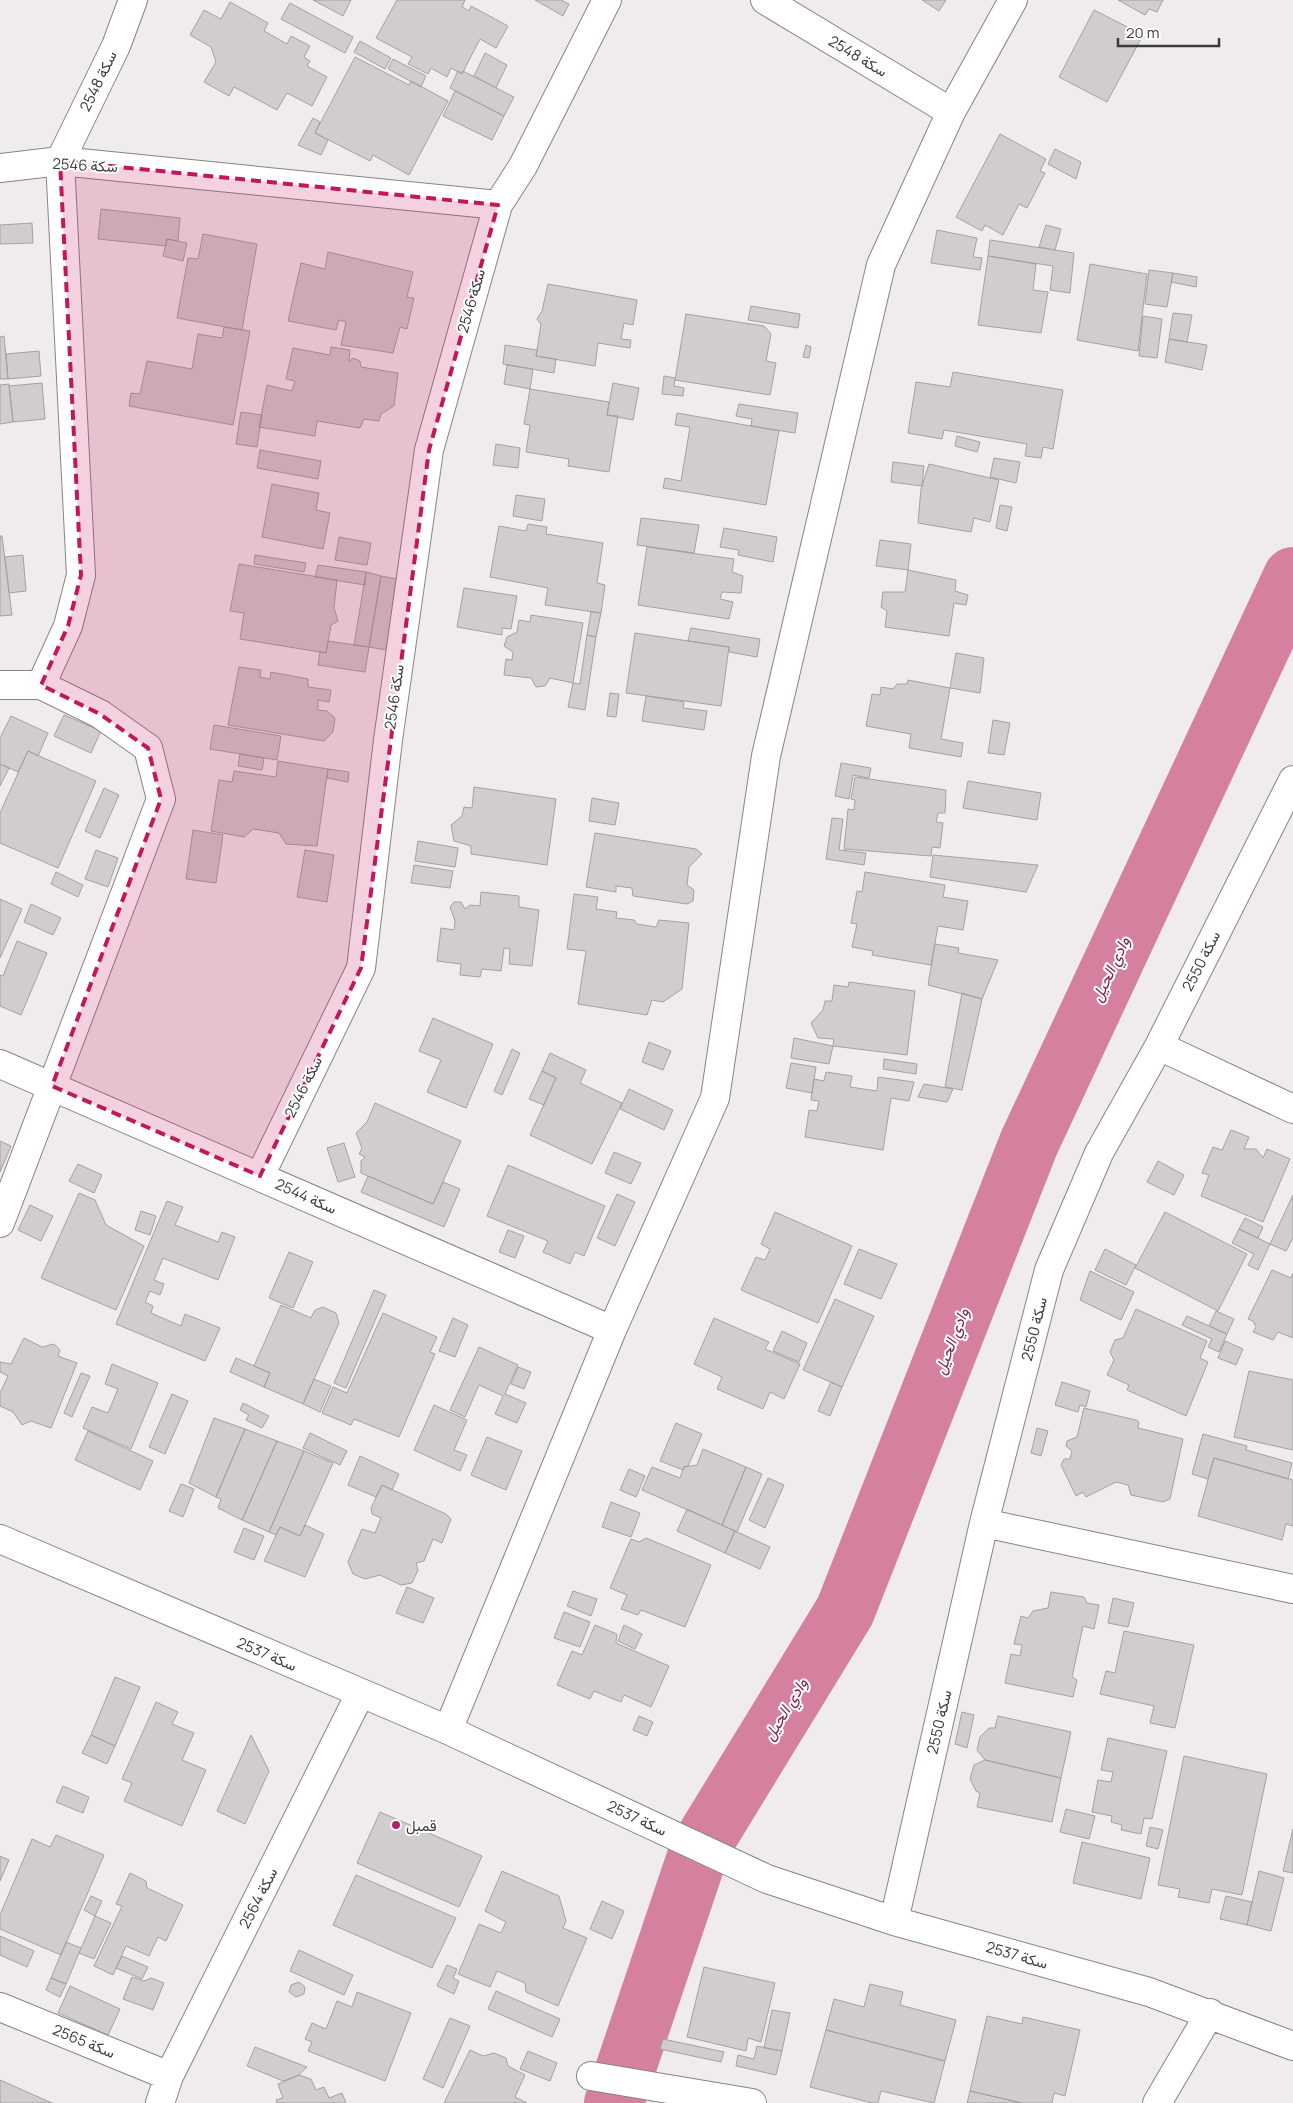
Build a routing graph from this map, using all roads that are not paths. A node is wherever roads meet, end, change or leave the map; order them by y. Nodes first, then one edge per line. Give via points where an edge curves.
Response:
1 (133, 0) edge
2 (608, 0) edge
3 (765, 0) edge
4 (1013, 0) edge
5 (951, 112) junction
6 (60, 161) junction
7 (0, 168) edge
8 (498, 205) junction
9 (0, 685) edge
10 (41, 685) junction
11 (1290, 793) edge
12 (1159, 1046) junction
13 (0, 1064) edge
14 (52, 1086) junction
15 (1293, 1109) edge
16 (260, 1176) junction
17 (0, 1223) edge
18 (612, 1330) junction
19 (984, 1523) junction
20 (0, 1539) edge
21 (1293, 1590) edge
22 (360, 1694) junction
23 (448, 1730) junction
24 (894, 1921) junction
25 (0, 2007) edge
26 (1210, 2013) junction
27 (1293, 2046) edge
28 (169, 2076) junction
29 (591, 2076) dead end
30 (160, 2103) edge
31 (752, 2103) edge
32 (1157, 2103) edge

1 - 6 street, سكة 2548 via 116,46
2 - 8 street, سكة 2546 via 523,166
3 - 5 street, سكة 2548
4 - 5 street
5 - 18 street via 881,265 766,756 715,1098
6 - 7 street, سكة 2546
6 - 8 street, سكة 2546
6 - 10 street via 81,575 68,626
8 - 16 street, سكة 2546 via 429,450 388,740 361,968
9 - 10 street
10 - 14 street via 100,714 148,748 161,799
11 - 12 street, سكة 2550
12 - 15 street
12 - 19 street, سكة 2550 via 1099,1153 1049,1270
13 - 14 street, سكة 2544
14 - 16 street, سكة 2544
14 - 17 street
16 - 18 street, سكة 2544
18 - 23 street
19 - 21 street
19 - 24 street, سكة 2550
20 - 22 street, سكة 2537
22 - 23 street, سكة 2537
22 - 28 street, سكة 2564
23 - 24 street, سكة 2537 via 767,1879
24 - 26 street, سكة 2537 via 1149,1992
25 - 28 street, سكة 2565
26 - 27 street, سكة 2537
26 - 32 street
28 - 30 street, سكة 2564
29 - 31 street

